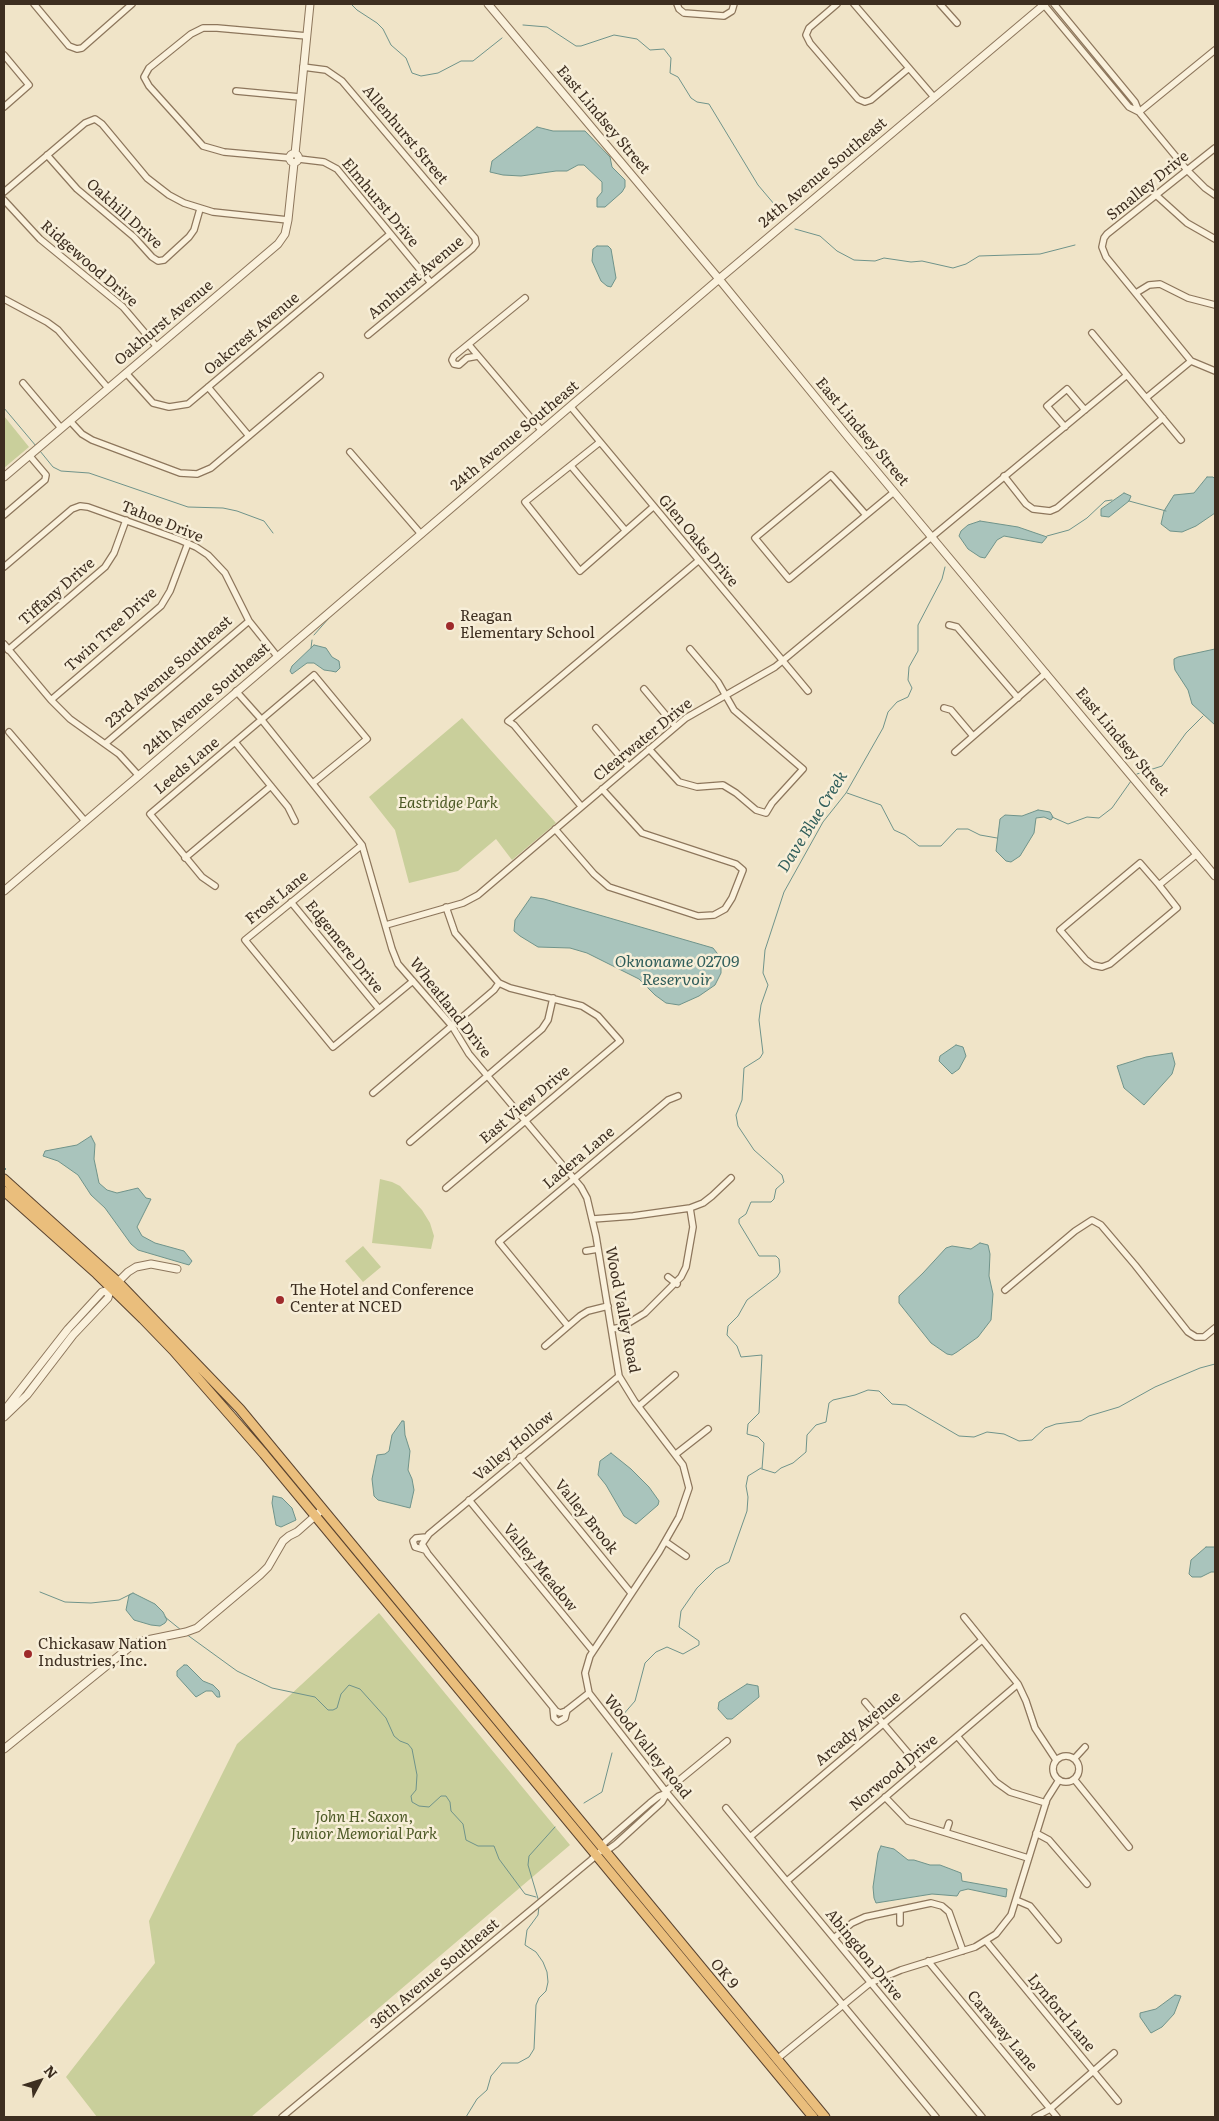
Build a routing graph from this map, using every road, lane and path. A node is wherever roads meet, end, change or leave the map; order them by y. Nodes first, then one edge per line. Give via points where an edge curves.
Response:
1 (34, 4) edge
2 (132, 4) edge
3 (310, 4) edge
4 (488, 4) edge
5 (677, 4) edge
6 (734, 4) edge
7 (837, 4) edge
8 (854, 4) edge
9 (940, 4) edge
10 (1045, 4) edge
11 (1054, 4) edge
12 (957, 23) dead end
13 (307, 36) junction
14 (1215, 50) edge
15 (4, 55) edge
16 (303, 67) junction
17 (909, 68) junction
18 (236, 91) dead end
19 (933, 96) junction
20 (300, 97) junction
21 (4, 106) edge
22 (1139, 112) junction
23 (1215, 148) edge
24 (47, 155) junction
25 (294, 158) junction
26 (1187, 170) junction
27 (4, 192) edge
28 (1156, 195) junction
29 (1215, 195) edge
30 (4, 200) edge
31 (200, 209) junction
32 (288, 220) junction
33 (390, 234) junction
34 (475, 238) joint
35 (1215, 239) edge
36 (719, 279) junction
37 (431, 283) junction
38 (1136, 293) junction
39 (525, 298) dead end
40 (4, 299) edge
41 (1215, 306) edge
42 (1092, 333) dead end
43 (368, 335) dead end
44 (468, 345) junction
45 (157, 347) junction
46 (478, 356) junction
47 (1191, 360) junction
48 (1215, 371) edge
49 (126, 373) junction
50 (1127, 375) junction
51 (320, 376) dead end
52 (23, 383) dead end
53 (208, 387) junction
54 (108, 388) junction
55 (1146, 398) junction
56 (571, 407) junction
57 (1085, 410) junction
58 (1163, 418) junction
59 (70, 421) junction
60 (1065, 427) junction
61 (61, 428) junction
62 (542, 431) junction
63 (249, 436) junction
64 (1181, 440) dead end
65 (600, 442) junction
66 (350, 452) dead end
67 (29, 455) junction
68 (571, 466) junction
69 (1004, 476) junction
70 (4, 477) edge
71 (894, 492) junction
72 (653, 507) junction
73 (4, 516) edge
74 (866, 516) junction
75 (126, 520) junction
76 (625, 530) junction
77 (421, 534) junction
78 (932, 538) junction
79 (188, 543) junction
80 (698, 561) junction
81 (4, 567) edge
82 (249, 621) junction
83 (949, 625) dead end
84 (4, 644) edge
85 (690, 649) dead end
86 (8, 650) junction
87 (277, 656) junction
88 (783, 661) junction
89 (1046, 673) junction
90 (644, 689) dead end
91 (236, 691) junction
92 (808, 691) dead end
93 (726, 696) junction
94 (1018, 698) junction
95 (52, 700) junction
96 (944, 708) dead end
97 (261, 719) junction
98 (675, 726) junction
99 (596, 728) dead end
100 (9, 732) dead end
101 (973, 736) junction
102 (236, 742) junction
103 (106, 744) junction
104 (649, 749) junction
105 (955, 752) dead end
106 (628, 766) junction
107 (138, 776) junction
108 (314, 783) junction
109 (272, 786) junction
110 (602, 789) junction
111 (581, 806) junction
112 (85, 821) junction
113 (295, 822) dead end
114 (555, 829) junction
115 (362, 845) junction
116 (1197, 854) junction
117 (185, 858) junction
118 (1215, 876) edge
119 (1159, 885) junction
120 (215, 886) dead end
121 (4, 891) edge
122 (291, 902) junction
123 (446, 907) junction
124 (386, 925) junction
125 (413, 980) junction
126 (499, 983) junction
127 (553, 998) junction
128 (378, 1009) junction
129 (452, 1026) junction
130 (488, 1076) junction
131 (373, 1093) dead end
132 (678, 1096) dead end
133 (526, 1121) junction
134 (410, 1142) dead end
135 (575, 1178) junction
136 (731, 1178) dead end
137 (4, 1179) edge
138 (446, 1188) dead end
139 (4, 1191) edge
140 (690, 1208) junction
141 (592, 1219) junction
142 (598, 1248) junction
143 (586, 1251) dead end
144 (177, 1269) dead end
145 (668, 1277) dead end
146 (677, 1284) junction
147 (113, 1287) junction
148 (1005, 1290) dead end
149 (608, 1306) junction
150 (568, 1326) junction
151 (1215, 1328) edge
152 (612, 1329) junction
153 (544, 1346) dead end
154 (675, 1375) dead end
155 (620, 1376) junction
156 (639, 1406) junction
157 (4, 1411) edge
158 (4, 1417) edge
159 (708, 1429) dead end
160 (676, 1454) junction
161 (520, 1457) junction
162 (469, 1500) junction
163 (323, 1508) junction
164 (315, 1516) junction
165 (426, 1537) junction
166 (666, 1542) junction
167 (425, 1550) junction
168 (686, 1556) dead end
169 (632, 1593) junction
170 (964, 1617) dead end
171 (982, 1640) junction
172 (593, 1650) junction
173 (1018, 1684) junction
174 (589, 1693) junction
175 (865, 1702) dead end
176 (553, 1708) junction
177 (567, 1710) junction
178 (883, 1723) junction
179 (957, 1736) junction
180 (726, 1741) dead end
181 (1085, 1747) dead end
182 (4, 1749) edge
183 (1074, 1759) junction
184 (1056, 1760) junction
185 (920, 1767) junction
186 (1074, 1779) junction
187 (1059, 1780) junction
188 (667, 1792) junction
189 (885, 1797) junction
190 (1046, 1803) junction
191 (726, 1808) dead end
192 (949, 1823) dead end
193 (946, 1832) junction
194 (1036, 1833) junction
195 (750, 1837) junction
196 (1129, 1846) dead end
197 (600, 1852) junction
198 (1028, 1858) junction
199 (787, 1881) junction
200 (1086, 1884) dead end
201 (1016, 1900) junction
202 (900, 1911) junction
203 (900, 1923) dead end
204 (834, 1938) junction
205 (1058, 1940) dead end
206 (986, 1941) junction
207 (963, 1951) junction
208 (928, 1961) junction
209 (870, 1983) junction
210 (844, 2004) junction
211 (1114, 2053) dead end
212 (777, 2059) junction
213 (1093, 2071) junction
214 (1118, 2101) dead end
215 (1050, 2108) junction
216 (282, 2117) edge
217 (813, 2117) edge
218 (825, 2117) edge
219 (936, 2117) edge
220 (982, 2117) edge
221 (1035, 2117) edge
222 (1057, 2117) edge

1 - 2 street via 69,46 77,49
3 - 13 street, Oakhurst Avenue
4 - 36 street, East Lindsey Street
5 - 6 street via 684,13 724,16 732,11
7 - 17 street via 807,30 808,40 858,99 871,100
8 - 17 street
9 - 12 street
10 - 19 street, 24th Avenue Southeast
10 - 22 street via 1129,107
11 - 22 street via 1135,102
13 - 16 street, Oakhurst Avenue
13 - 25 street, Elmhurst Drive via 203,28 191,34 145,73 145,80 203,146 224,152
14 - 22 street
15 - 21 street via 29,85
16 - 20 street, Oakhurst Avenue
16 - 34 street, Allenhurst Street via 326,70 336,75
17 - 19 street
18 - 20 street
19 - 36 street, 24th Avenue Southeast
20 - 25 street, Oakhurst Avenue
22 - 26 street
23 - 26 street, Smalley Drive
24 - 27 street
24 - 31 street via 92,119 98,120 154,184 169,195
24 - 31 street, Oakhill Drive via 83,194 134,236 158,261 164,260 189,237
25 - 32 street, Oakhurst Avenue
25 - 33 street, Elmhurst Drive via 334,166
26 - 28 street, Smalley Drive
26 - 29 street
28 - 35 street via 1187,223
28 - 38 street, Smalley Drive via 1107,234 1102,247 1106,257
30 - 45 street, Ridgewood Drive via 40,239 123,307
31 - 32 street
32 - 45 street, Oakhurst Avenue via 285,234 274,248
33 - 37 street, Elmhurst Drive
33 - 53 street, Oakcrest Avenue
34 - 37 street, Amhurst Avenue via 476,244 472,249
36 - 56 street, 24th Avenue Southeast
36 - 71 street, East Lindsey Street
37 - 43 street, Amhurst Avenue
38 - 41 street via 1149,285 1160,284 1188,298
38 - 47 street
39 - 44 street
40 - 54 street via 58,330
42 - 50 street
44 - 46 street
44 - 46 street via 454,356 452,362 459,366 467,358
45 - 49 street, Oakhurst Avenue
46 - 62 street
47 - 48 street
47 - 55 street
49 - 53 street, Oakcrest Avenue via 148,399 164,406 184,406
49 - 54 street, Oakhurst Avenue
50 - 55 street
50 - 57 street, Clearwater Drive
51 - 63 street
52 - 61 street
53 - 63 street
54 - 59 street, Oakhurst Avenue
55 - 58 street
56 - 62 street, 24th Avenue Southeast
56 - 65 street, Glen Oaks Drive
57 - 60 street, Clearwater Drive
57 - 60 street via 1067,389 1047,406
58 - 64 street
58 - 69 street via 1050,511 1033,509
59 - 61 street, Oakhurst Avenue
59 - 63 street via 92,440 185,474 211,468
60 - 69 street, Clearwater Drive
61 - 67 street, Oakhurst Avenue
62 - 77 street, 24th Avenue Southeast
65 - 68 street
65 - 72 street, Glen Oaks Drive
66 - 77 street
67 - 70 street, Oakhurst Avenue
67 - 73 street via 46,475 45,480
68 - 76 street
68 - 76 street via 525,502 580,571
69 - 78 street, Clearwater Drive
71 - 74 street
71 - 78 street, East Lindsey Street
72 - 76 street
72 - 80 street, Glen Oaks Drive
74 - 74 street via 789,579 755,538 831,474
75 - 79 street, Tahoe Drive
75 - 81 street, Tahoe Drive via 88,507 74,507
75 - 86 street, Tiffany Drive via 114,554 105,567
77 - 87 street, 24th Avenue Southeast
78 - 88 street, Clearwater Drive
78 - 89 street, East Lindsey Street
79 - 82 street, Tahoe Drive via 208,555 221,568
79 - 95 street, Twin Tree Drive via 161,606
80 - 88 street, Glen Oaks Drive
80 - 111 street via 508,721
82 - 87 street, Tahoe Drive
82 - 103 street, 23rd Avenue Southeast
83 - 94 street via 957,627
84 - 86 street
85 - 93 street
86 - 95 street
87 - 91 street, 24th Avenue Southeast
88 - 92 street, Glen Oaks Drive
88 - 93 street, Clearwater Drive
89 - 94 street
89 - 116 street, East Lindsey Street
90 - 98 street
91 - 97 street, Wheatland Drive
91 - 107 street, 24th Avenue Southeast
93 - 98 street, Clearwater Drive
93 - 104 street via 734,710 803,769 766,813 756,810 723,786 696,788 679,782
94 - 101 street
95 - 103 street via 70,719
96 - 101 street via 951,710
97 - 102 street, Leeds Lane
97 - 108 street, Wheatland Drive
97 - 108 street, Leeds Lane via 314,675 367,740
98 - 104 street, Clearwater Drive
99 - 106 street
100 - 112 street
101 - 105 street
102 - 109 street
102 - 117 street, Leeds Lane via 150,814
103 - 107 street
104 - 106 street, Clearwater Drive
106 - 110 street, Clearwater Drive
107 - 112 street, 24th Avenue Southeast
108 - 115 street, Wheatland Drive
109 - 113 street
109 - 117 street
110 - 111 street, Clearwater Drive
110 - 114 street via 642,833 736,864 743,870 725,909 714,915 698,916 609,887
111 - 114 street, Clearwater Drive
112 - 121 street, 24th Avenue Southeast
114 - 123 street, Clearwater Drive via 478,895
115 - 122 street, Frost Lane
115 - 124 street, Wheatland Drive
116 - 118 street, East Lindsey Street
116 - 119 street
117 - 120 street, Leeds Lane
119 - 119 street via 1140,863 1060,930 1086,960 1102,966 1110,964 1177,908
122 - 128 street, Edgemere Drive
122 - 128 street, Frost Lane via 245,940 333,1047
123 - 124 street, Clearwater Drive
123 - 126 street via 455,933
124 - 125 street, Wheatland Drive via 396,958
125 - 128 street
125 - 129 street, Wheatland Drive
126 - 127 street
126 - 129 street
127 - 130 street via 542,1030
127 - 133 street, East View Drive via 593,1012 620,1041
129 - 130 street, Wheatland Drive via 469,1054
129 - 131 street
130 - 133 street, Wheatland Drive
130 - 134 street
132 - 135 street, Ladera Lane via 668,1100
133 - 135 street, Wheatland Drive
133 - 138 street, East View Drive
135 - 141 street, Wood Valley Road via 587,1198
135 - 150 street, Ladera Lane via 499,1242
136 - 140 street via 703,1203
137 - 147 highway, OK 9
139 - 147 highway, OK 9
140 - 141 street
140 - 146 street via 692,1232 686,1267
141 - 142 street, Wood Valley Road
142 - 143 street
142 - 149 street, Wood Valley Road
144 - 147 street via 158,1264 144,1265 128,1272
145 - 146 street
146 - 152 street via 645,1313 622,1327
147 - 157 street via 102,1292 68,1329
147 - 158 street via 108,1298 27,1395
147 - 163 highway, OK 9 via 240,1409
147 - 164 highway, OK 9 via 173,1350
148 - 151 street via 1092,1220 1101,1225 1188,1332 1204,1337
149 - 150 street via 588,1311
149 - 152 street, Wood Valley Road
150 - 153 street
152 - 155 street, Wood Valley Road
154 - 156 street
155 - 156 street, Wood Valley Road
155 - 161 street, Valley Hollow
156 - 160 street, Wood Valley Road
159 - 160 street
160 - 166 street, Wood Valley Road via 683,1465 688,1488 680,1517
161 - 162 street, Valley Hollow
161 - 169 street, Valley Brook
162 - 165 street, Valley Hollow
162 - 172 street, Valley Meadow
163 - 164 street
163 - 197 highway, OK 9
164 - 182 street via 283,1541 260,1575 198,1628 131,1646
164 - 197 highway, OK 9
165 - 167 street via 422,1544
165 - 167 street, Valley Hollow via 413,1541 415,1547
166 - 168 street
166 - 169 street, Wood Valley Road
167 - 176 street, Valley Hollow
169 - 172 street, Wood Valley Road
170 - 171 street
171 - 173 street
171 - 178 street, Arcady Avenue
172 - 174 street, Wood Valley Road via 585,1673
173 - 179 street, Norwood Drive
173 - 184 street via 1035,1728
174 - 177 street, Valley Hollow
174 - 188 street, Wood Valley Road
175 - 178 street
176 - 177 street via 560,1713
176 - 177 street, Valley Hollow via 558,1722 564,1720
178 - 185 street
178 - 195 street, Arcady Avenue
179 - 185 street, Norwood Drive
179 - 190 street via 996,1782 1010,1792
180 - 188 street, 36th Avenue Southeast
181 - 183 street
183 - 184 street via 1063,1756
183 - 186 street via 1079,1768
184 - 187 street via 1053,1771
185 - 189 street, Norwood Drive
186 - 187 street via 1067,1782
186 - 196 street
187 - 190 street
188 - 197 street, 36th Avenue Southeast via 604,1843
188 - 210 street, Wood Valley Road
189 - 193 street via 908,1821
189 - 199 street, Norwood Drive
190 - 194 street
191 - 195 street, Abingdon Drive
192 - 193 street
193 - 198 street
194 - 198 street
194 - 200 street via 1049,1840
195 - 199 street, Abingdon Drive
197 - 212 highway, OK 9 / OK 9
197 - 216 street, 36th Avenue Southeast
197 - 217 highway, OK 9 / OK 9
198 - 201 street
199 - 204 street, Abingdon Drive
201 - 205 street via 1030,1906
201 - 206 street via 1005,1924
202 - 203 street
202 - 204 street via 865,1917
202 - 207 street via 931,1903 942,1906 949,1912
204 - 209 street, Abingdon Drive
206 - 207 street
206 - 213 street, Lynford Lane
207 - 208 street
208 - 209 street
208 - 215 street, Caraway Lane
209 - 210 street
209 - 220 street, Abingdon Drive
210 - 212 street
210 - 219 street, Wood Valley Road
211 - 213 street
212 - 218 highway, OK 9 / OK 9
213 - 214 street, Lynford Lane
213 - 215 street
215 - 221 street
215 - 222 street, Caraway Lane

